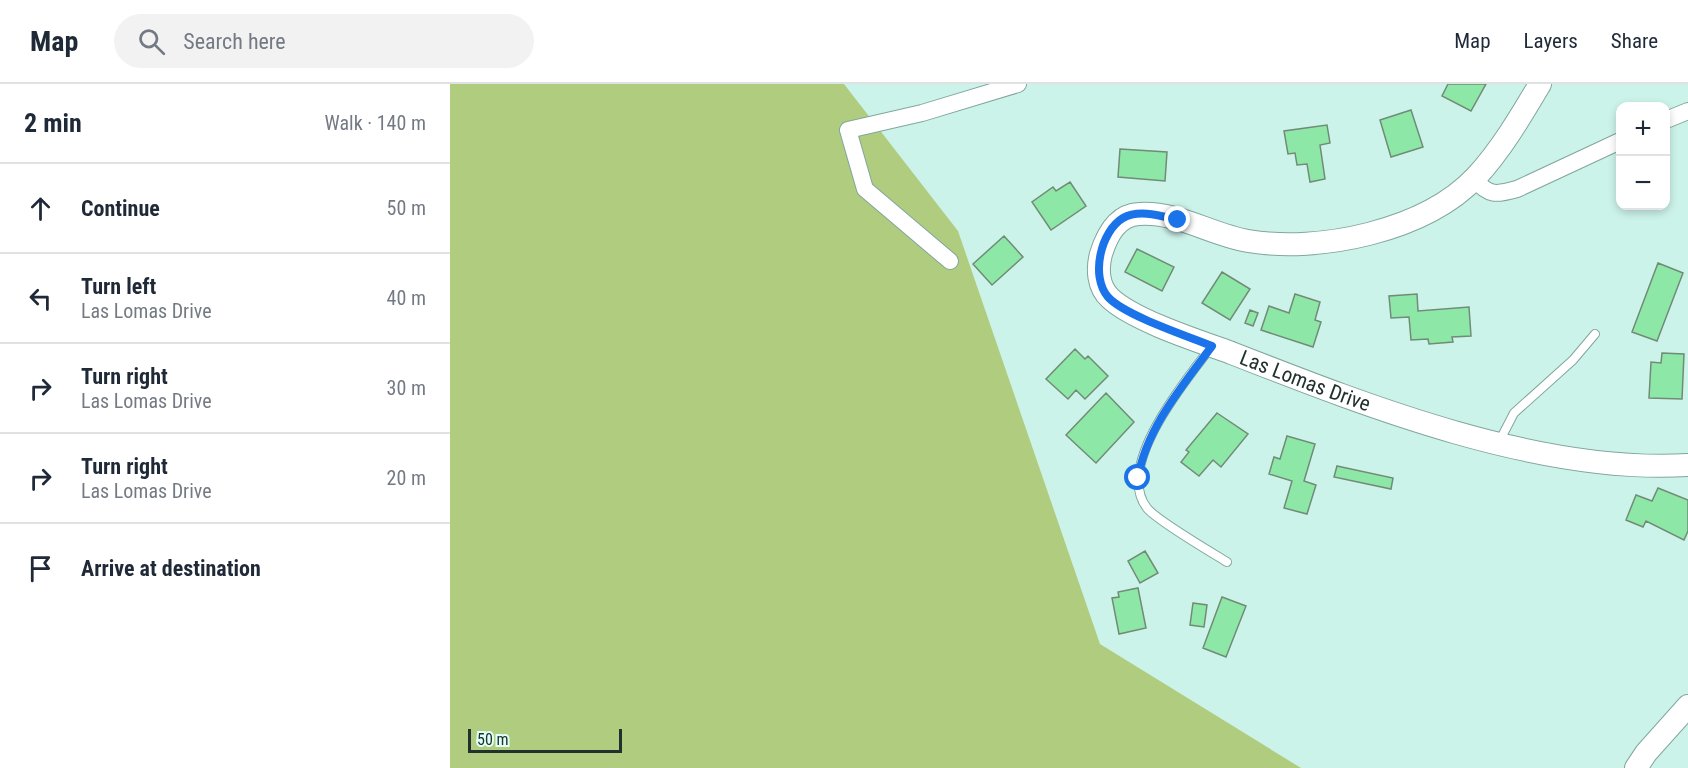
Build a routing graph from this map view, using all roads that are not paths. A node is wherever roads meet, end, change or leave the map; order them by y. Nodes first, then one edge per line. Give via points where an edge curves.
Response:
1 (1018, 84) edge
2 (1540, 84) edge
3 (1688, 111) edge
4 (1670, 118) edge
5 (1616, 143) edge
6 (1474, 179) junction
7 (950, 261) dead end
8 (1595, 334) dead end
9 (1212, 346) junction
10 (1499, 442) junction
11 (1688, 465) edge
12 (1227, 562) dead end
13 (1688, 706) edge
14 (1636, 768) edge

1 - 7 street via 922,113 848,129 865,189
2 - 6 street, Las Lomas Drive
3 - 4 street
5 - 6 street via 1503,193 1484,190
6 - 9 street, Las Lomas Drive via 1407,221 1363,236 1314,244 1241,240 1149,214 1123,218 1110,232 1099,265 1101,285 1109,298 1142,317
8 - 10 lane via 1573,360 1514,413
9 - 10 street, Las Lomas Drive via 1382,409
9 - 12 lane via 1148,443 1141,459 1138,492 1147,510
10 - 11 street, Las Lomas Drive via 1593,463
13 - 14 street

